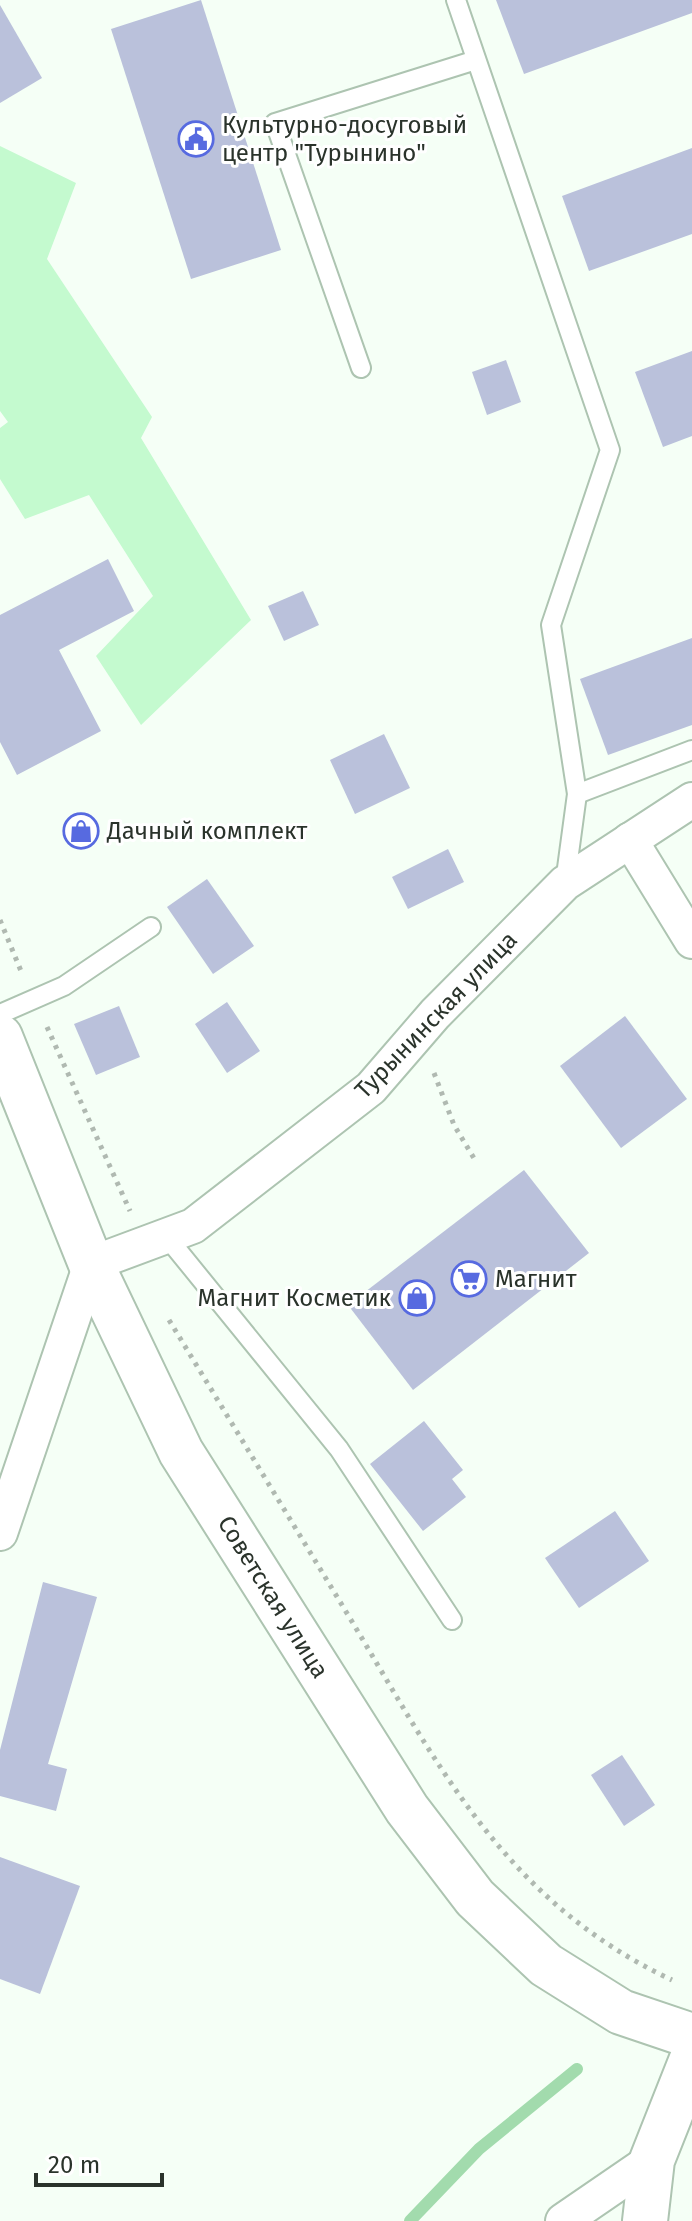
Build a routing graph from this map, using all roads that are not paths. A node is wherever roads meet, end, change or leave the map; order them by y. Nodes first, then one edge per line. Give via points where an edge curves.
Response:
1 (456, 0) edge
2 (476, 60) junction
3 (361, 368) dead end
4 (692, 750) edge
5 (577, 794) junction
6 (692, 800) edge
7 (630, 840) junction
8 (565, 883) junction
9 (151, 927) dead end
10 (692, 941) edge
11 (0, 1014) edge
12 (4, 1061) edge
13 (155, 1239) junction
14 (91, 1264) junction
15 (0, 1533) edge
16 (452, 1620) dead end
17 (692, 2036) edge
18 (692, 2059) edge
19 (652, 2160) junction
20 (563, 2221) edge
21 (645, 2221) edge

1 - 2 lane
2 - 3 lane via 275,123
2 - 5 lane via 610,450 551,625
4 - 5 lane
5 - 8 lane
6 - 7 street, Турынинская улица
7 - 8 street, Турынинская улица
7 - 10 street
8 - 13 street, Турынинская улица via 435,1014 371,1088 193,1226
9 - 11 lane via 64,986
12 - 14 main road, Советская улица
13 - 14 street, Турынинская улица
13 - 16 lane via 339,1449
14 - 15 street
14 - 17 main road, Советская улица via 181,1452 407,1809 475,1898 546,1965 621,2012
18 - 19 main road
19 - 20 street
19 - 21 main road

